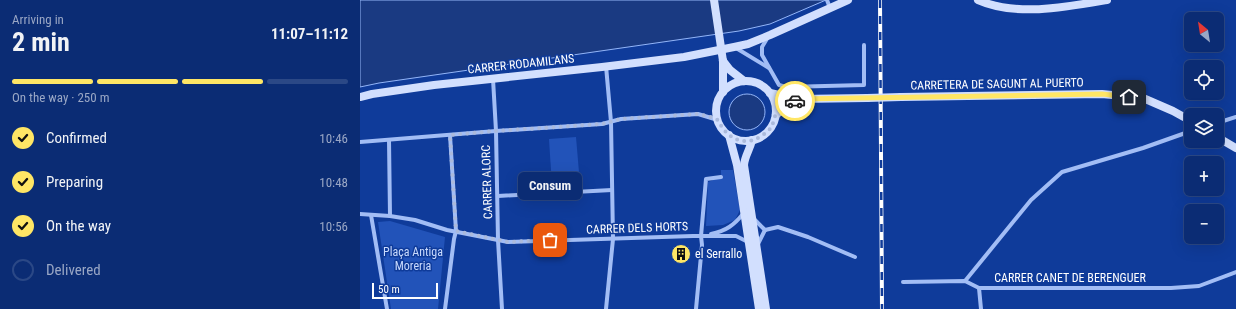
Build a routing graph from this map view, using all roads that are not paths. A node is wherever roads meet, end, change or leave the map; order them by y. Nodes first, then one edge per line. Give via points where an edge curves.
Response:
1 (714, 0) edge
2 (827, 0) edge
3 (848, 0) edge
4 (978, 0) edge
5 (1107, 0) edge
6 (830, 8) junction
7 (770, 36) junction
8 (864, 45) dead end
9 (734, 47) junction
10 (723, 61) junction
11 (606, 66) junction
12 (770, 68) junction
13 (493, 79) junction
14 (744, 82) junction
15 (723, 92) junction
16 (770, 93) junction
17 (360, 97) edge
18 (798, 99) junction
19 (776, 115) junction
20 (1184, 117) edge
21 (1236, 117) edge
22 (718, 120) junction
23 (1224, 121) edge
24 (611, 122) junction
25 (496, 131) junction
26 (1184, 133) edge
27 (450, 135) junction
28 (729, 135) junction
29 (389, 140) junction
30 (752, 140) junction
31 (1224, 140) edge
32 (360, 142) edge
33 (1236, 148) edge
34 (721, 177) dead end
35 (612, 190) junction
36 (498, 196) junction
37 (360, 214) edge
38 (744, 214) junction
39 (371, 215) junction
40 (390, 216) junction
41 (752, 217) junction
42 (765, 230) junction
43 (456, 231) junction
44 (701, 236) junction
45 (613, 239) junction
46 (498, 240) junction
47 (748, 242) junction
48 (757, 246) junction
49 (854, 257) dead end
50 (1236, 272) edge
51 (965, 281) junction
52 (903, 282) dead end
53 (979, 288) junction
54 (387, 309) edge
55 (445, 309) edge
56 (502, 309) edge
57 (606, 309) edge
58 (696, 309) edge
59 (758, 309) edge
60 (766, 309) edge
61 (981, 309) edge

1 - 10 street, bridge
2 - 6 street
3 - 6 street, CARRER RODAMILANS
4 - 5 street via 990,5 1041,9
6 - 7 street, CARRER RODAMILANS
7 - 9 street, CARRER RODAMILANS
7 - 12 street via 762,47 762,54
8 - 12 street via 864,85 786,87 779,85
9 - 11 street, CARRER RODAMILANS via 684,57
9 - 12 street
10 - 14 street
10 - 15 street
11 - 13 street, CARRER RODAMILANS
11 - 24 street
13 - 17 street, CARRER RODAMILANS
13 - 25 street, CARRER ALORC
14 - 15 street via 730,86
14 - 16 street via 759,84
15 - 22 street via 717,105
16 - 18 street, CARRETERA DE SAGUNT AL PUERTO
16 - 19 street
18 - 19 street
18 - 20 street, CARRETERA DE SAGUNT AL PUERTO, bridge via 1102,94 1143,98
19 - 30 street via 768,132
21 - 23 street
22 - 24 street via 698,114 621,119
22 - 28 street
24 - 25 street
24 - 35 street
25 - 27 street
25 - 36 street, CARRER ALORC
26 - 51 street via 1062,172 1031,200
27 - 29 street
27 - 43 street
28 - 30 street via 736,140
28 - 38 street via 737,165
29 - 32 street
29 - 40 street
30 - 41 street via 744,165
31 - 33 street
34 - 44 street via 706,179
35 - 36 street
35 - 45 street
36 - 46 street, CARRER ALORC
37 - 39 street, CARRER DELS HORTS
38 - 44 street, CARRER DELS HORTS via 734,225 721,232
38 - 47 street
39 - 40 street, CARRER DELS HORTS
39 - 54 street
40 - 43 street, CARRER DELS HORTS
41 - 42 street
41 - 48 street
42 - 48 street
42 - 49 street via 778,227 808,236
43 - 46 street, CARRER DELS HORTS
43 - 55 street
44 - 45 street, CARRER DELS HORTS
44 - 47 street, CARRER DELS HORTS via 736,236
44 - 58 street
45 - 46 street, CARRER DELS HORTS via 508,242
45 - 57 street
46 - 56 street, CARRER ALORC
47 - 59 street
48 - 60 street
50 - 53 street, CARRER CANET DE BERENGUER via 1199,286 1172,288
51 - 52 street, CARRER CANET DE BERENGUER
51 - 53 street, CARRER CANET DE BERENGUER
53 - 61 street

